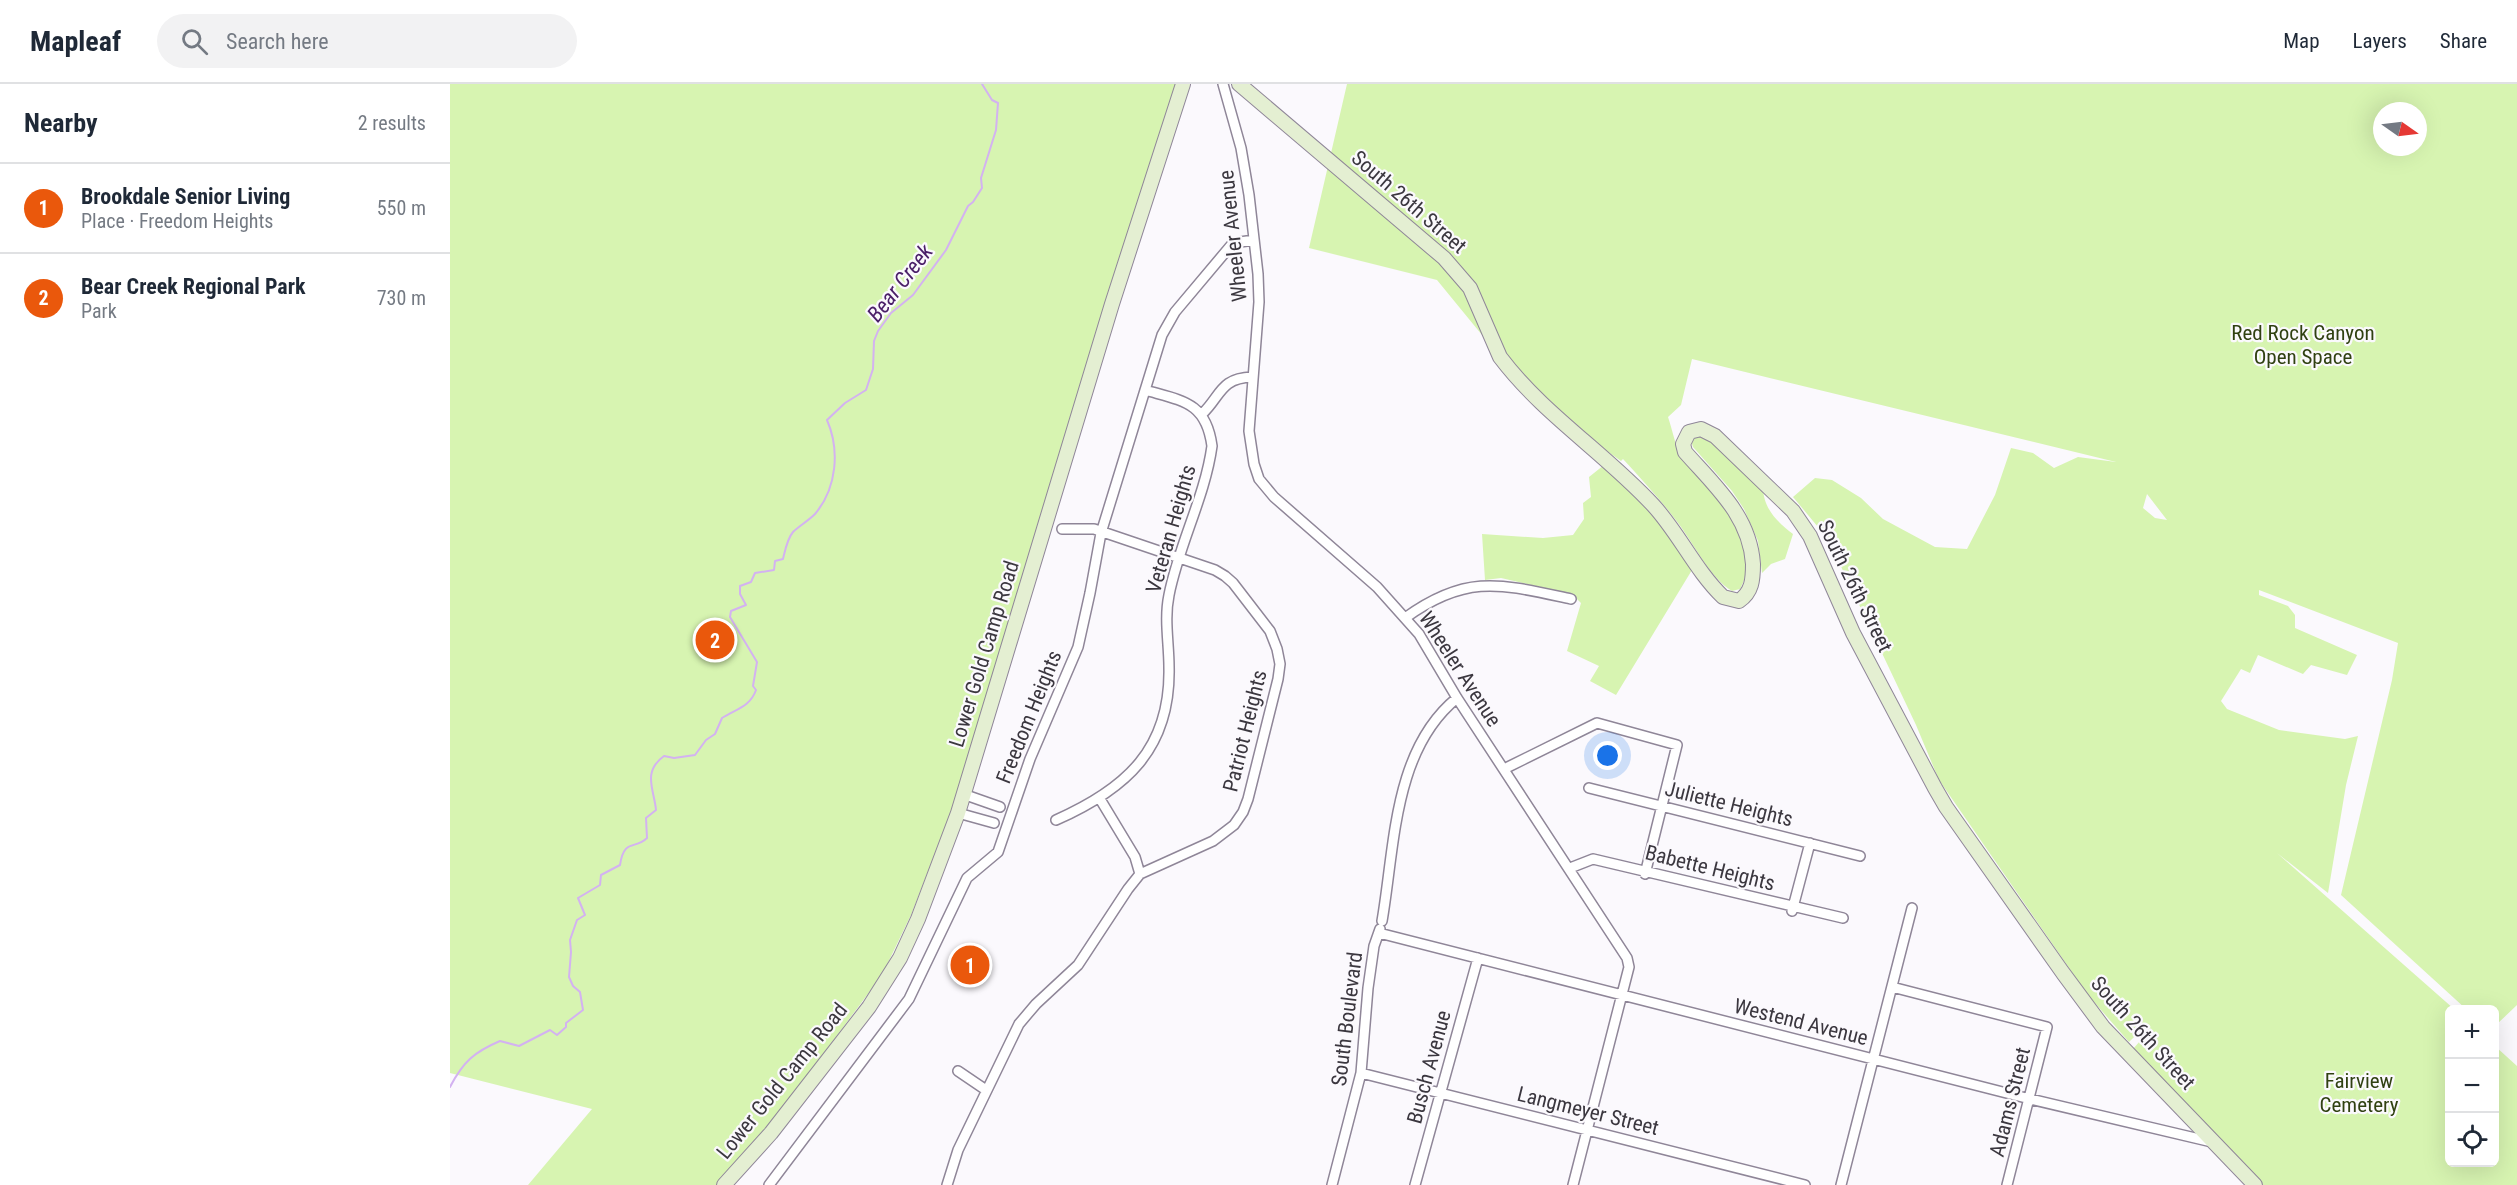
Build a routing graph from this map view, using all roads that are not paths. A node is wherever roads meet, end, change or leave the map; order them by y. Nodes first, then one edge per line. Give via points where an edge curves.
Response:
1 (1183, 84) edge
2 (1223, 84) edge
3 (1239, 84) edge
4 (1254, 240) junction
5 (1252, 377) junction
6 (1145, 390) junction
7 (1202, 414) junction
8 (1062, 529) dead end
9 (1101, 533) junction
10 (1180, 558) junction
11 (1571, 599) dead end
12 (1405, 618) junction
13 (1457, 698) junction
14 (1504, 769) junction
15 (1589, 788) dead end
16 (963, 794) junction
17 (1100, 799) junction
18 (1662, 806) junction
19 (957, 813) junction
20 (1056, 820) dead end
21 (1810, 843) junction
22 (1860, 856) dead end
23 (1570, 868) junction
24 (1645, 872) junction
25 (1140, 874) junction
26 (1912, 908) dead end
27 (1793, 909) junction
28 (1844, 918) dead end
29 (1380, 927) junction
30 (1478, 958) junction
31 (1892, 987) junction
32 (1622, 995) junction
33 (1875, 1059) junction
34 (958, 1071) dead end
35 (1361, 1072) junction
36 (986, 1090) junction
37 (1439, 1093) junction
38 (2030, 1099) junction
39 (1587, 1130) junction
40 (2214, 1142) junction
41 (724, 1185) edge
42 (769, 1185) edge
43 (947, 1185) edge
44 (1332, 1185) edge
45 (1415, 1185) edge
46 (1573, 1185) edge
47 (1805, 1185) edge
48 (1841, 1185) edge
49 (2007, 1185) edge
50 (2254, 1185) edge

1 - 16 street, Lower Gold Camp Road
2 - 4 street, Wheeler Avenue via 1240,148
3 - 40 street, South 26th Street via 1444,258 1470,288 1507,366 1653,505 1723,597 1739,601 1752,587 1750,540 1740,515 1685,452 1683,444 1689,432 1701,429 1715,436 1793,511 1810,536 1852,633 1946,807 2103,1027
4 - 5 street, Wheeler Avenue via 1259,302
4 - 6 street, Freedom Heights via 1233,243 1175,312 1162,335
5 - 7 street via 1235,380 1220,390
5 - 12 street, Wheeler Avenue via 1251,448 1266,489 1377,587
6 - 7 street via 1178,400
6 - 9 street, Freedom Heights
7 - 10 street, Veteran Heights via 1210,429 1211,456
8 - 9 street, Patriot Heights via 1094,529
9 - 10 street, Patriot Heights
9 - 42 street, Freedom Heights via 1078,647 1030,759 998,852 967,878 909,999
10 - 17 street, Veteran Heights via 1167,604 1169,683 1161,725 1146,755
10 - 25 street, Patriot Heights via 1215,570 1233,583 1270,631 1280,664 1243,812 1234,825 1213,841
11 - 12 street via 1490,585 1430,600
12 - 13 street, Wheeler Avenue via 1419,634
13 - 14 street, Wheeler Avenue
13 - 29 street, South Boulevard via 1444,708 1409,768
14 - 18 street via 1597,723 1677,745
14 - 23 street, Wheeler Avenue
15 - 18 street, Juliette Heights
16 - 19 street, Lower Gold Camp Road
16 - 19 street via 996,805 989,822
17 - 20 street, Veteran Heights
17 - 25 street via 1135,857
18 - 21 street, Juliette Heights
18 - 24 street
19 - 41 street, Lower Gold Camp Road via 918,919 869,1007 771,1133
21 - 22 street, Juliette Heights
21 - 27 street
23 - 24 street, Babette Heights via 1593,859
23 - 32 street, Wheeler Avenue via 1627,958 1629,967
24 - 27 street, Babette Heights
25 - 36 street, Patriot Heights via 1078,965 1019,1024
26 - 31 street
27 - 28 street, Babette Heights
29 - 30 street, Westend Avenue
29 - 35 street, South Boulevard via 1368,988
30 - 32 street, Westend Avenue
30 - 37 street, Busch Avenue
31 - 33 street
31 - 38 street, Adams Street via 2047,1028
32 - 33 street, Westend Avenue
32 - 39 street, Wheeler Avenue
33 - 38 street, Westend Avenue
33 - 48 street
34 - 36 street
35 - 37 street, Langmeyer Street
35 - 44 street, South Boulevard
36 - 43 street, Patriot Heights via 958,1150
37 - 39 street, Langmeyer Street
37 - 45 street, Busch Avenue
38 - 40 street, Westend Avenue
38 - 49 street, Adams Street
39 - 46 street, Wheeler Avenue
39 - 47 street, Langmeyer Street
40 - 50 street, South 26th Street

